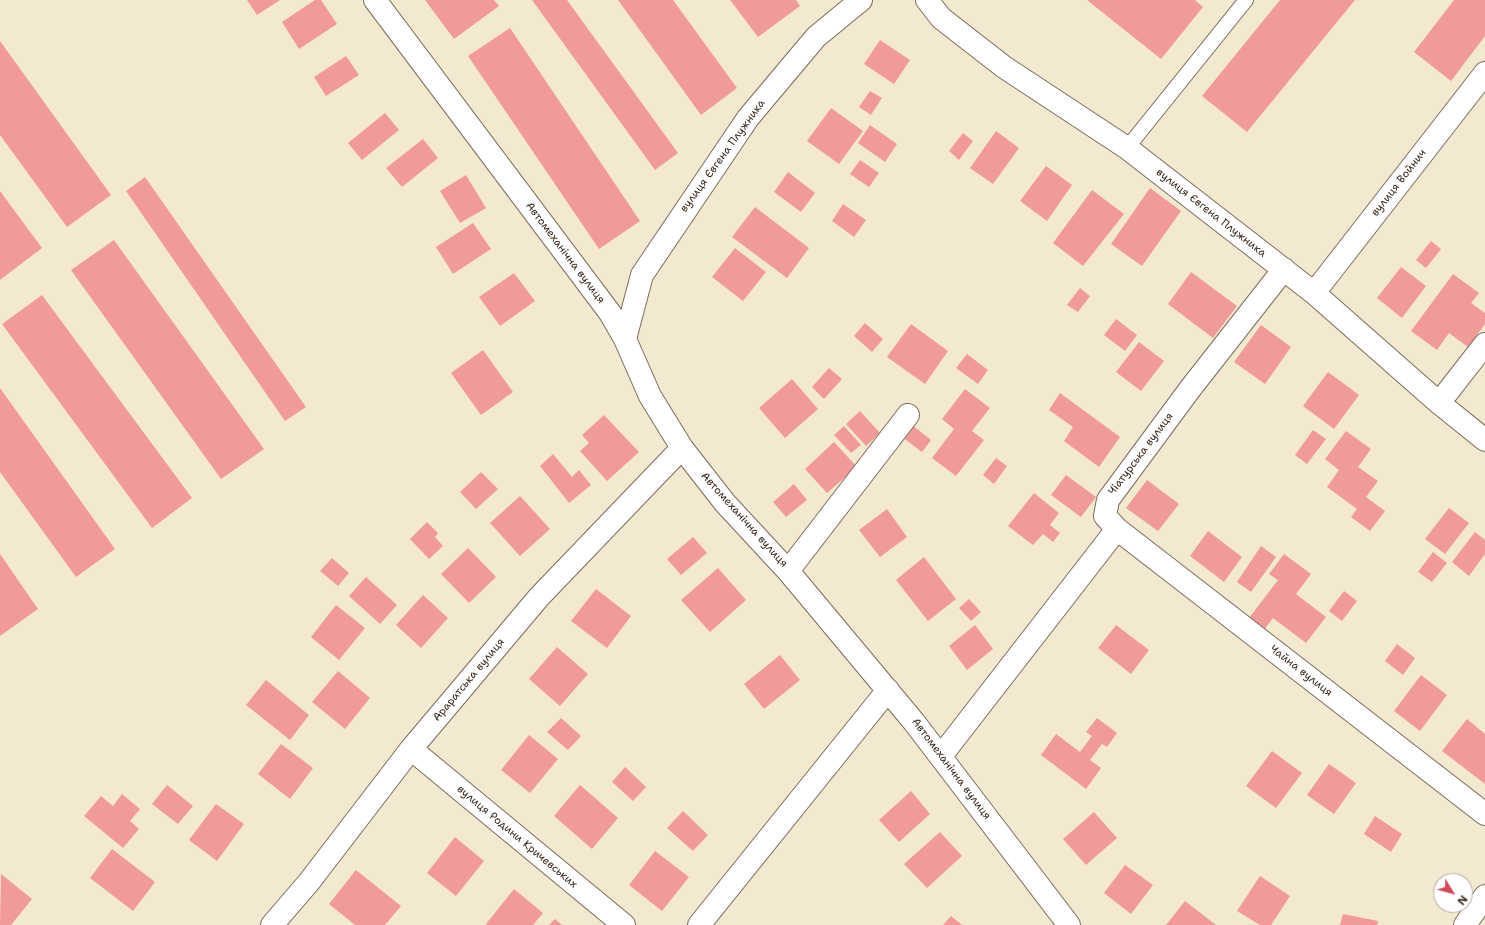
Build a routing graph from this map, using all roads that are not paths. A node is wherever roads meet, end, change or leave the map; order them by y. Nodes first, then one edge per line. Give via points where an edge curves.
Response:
1 (376, 0) edge
2 (861, 0) edge
3 (927, 0) edge
4 (1246, 0) edge
5 (1485, 74) edge
6 (1127, 148) junction
7 (1284, 269) junction
8 (1314, 293) junction
9 (625, 339) junction
10 (1485, 344) edge
11 (1438, 403) junction
12 (908, 415) dead end
13 (1485, 440) edge
14 (682, 448) junction
15 (1117, 529) junction
16 (788, 571) junction
17 (888, 690) junction
18 (411, 748) junction
19 (941, 756) junction
20 (1485, 814) edge
21 (1485, 896) edge
22 (272, 925) edge
23 (624, 925) edge
24 (700, 925) edge
25 (1069, 925) edge
26 (1465, 925) edge

1 - 9 street, Автомеханічна вулиця via 610,313
2 - 9 street, вулиця Євгена Плужника via 816,37 744,124 642,275
3 - 6 street, вулиця Євгена Плужника via 941,18 1004,67
4 - 6 lane
5 - 8 street, вулиця Войнич
6 - 7 street, вулиця Євгена Плужника
7 - 8 street, вулиця Євгена Плужника
7 - 15 street, Чіатурська вулиця via 1190,389 1108,500 1105,516
8 - 11 street, вулиця Євгена Плужника
9 - 14 street, Автомеханічна вулиця via 650,396
10 - 11 street
11 - 13 street, вулиця Євгена Плужника
12 - 16 street
14 - 16 street, Автомеханічна вулиця via 725,503
14 - 18 street, Араратська вулиця via 539,597
15 - 19 street
15 - 20 street, Чайна вулиця
16 - 17 street, Автомеханічна вулиця
17 - 19 street, Автомеханічна вулиця
17 - 24 street
18 - 22 street, Араратська вулиця via 309,882
18 - 23 street, вулиця Родини Кричевських
19 - 25 street, Автомеханічна вулиця
21 - 26 street

